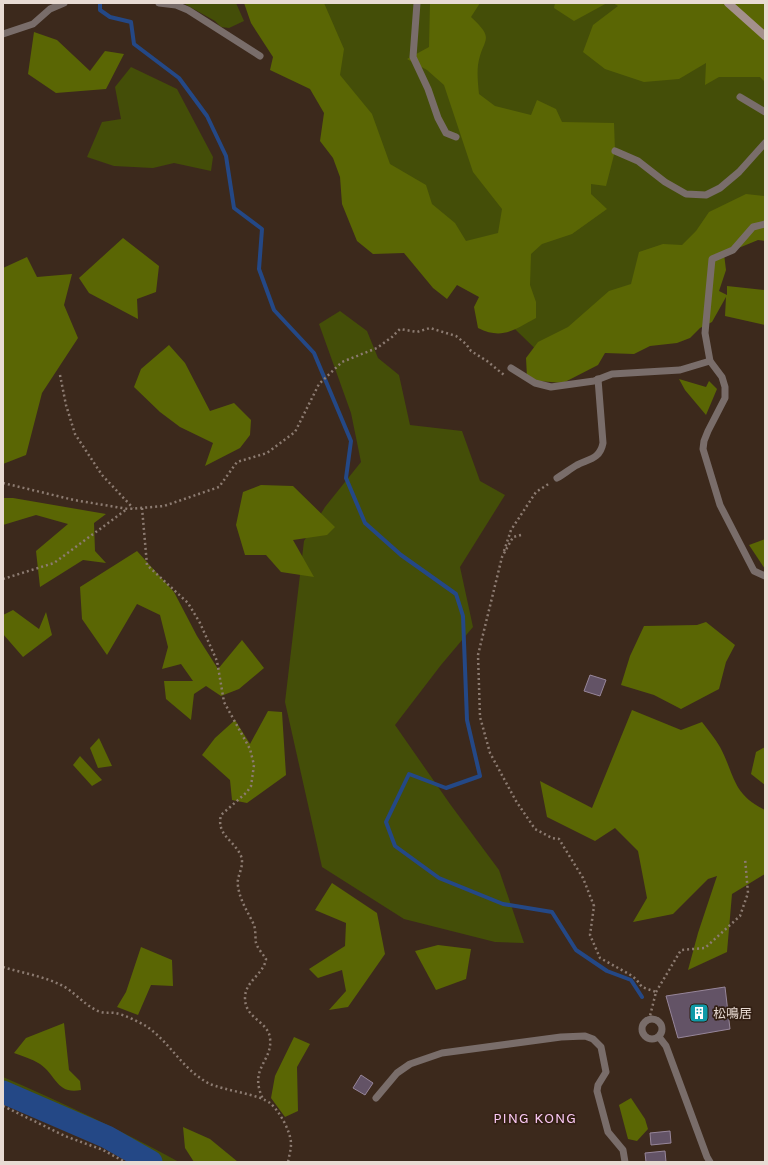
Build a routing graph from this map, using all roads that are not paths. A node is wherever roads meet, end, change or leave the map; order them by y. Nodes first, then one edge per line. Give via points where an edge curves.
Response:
1 (64, 3) edge
2 (159, 3) edge
3 (417, 3) edge
4 (728, 3) edge
5 (3, 34) edge
6 (765, 36) edge
7 (260, 56) dead end
8 (740, 97) dead end
9 (765, 112) edge
10 (456, 137) dead end
11 (765, 143) edge
12 (615, 151) dead end
13 (765, 224) edge
14 (710, 361) junction
15 (511, 368) road end
16 (598, 379) junction
17 (557, 478) road end
18 (765, 576) edge
19 (659, 1037) dead end
20 (376, 1098) dead end
21 (625, 1162) edge
22 (710, 1162) edge

1 - 5 lane via 50,9 33,24
2 - 7 lane via 176,5 188,10
3 - 10 lane via 413,57 446,133
4 - 6 main road
8 - 9 lane
11 - 12 lane via 720,188 706,195 686,194 665,182 638,161
13 - 14 lane via 753,226 733,250 712,259 705,333
14 - 16 lane via 680,370 612,374
14 - 18 lane via 722,377 725,398 706,436 704,449 720,505 754,571
15 - 16 lane via 535,383 550,387
16 - 17 lane via 602,449 596,457
19 - 22 lane via 666,1046
20 - 21 lane via 397,1073 410,1064 442,1053 584,1036 593,1039 602,1047 606,1072 597,1091 608,1132 623,1150

